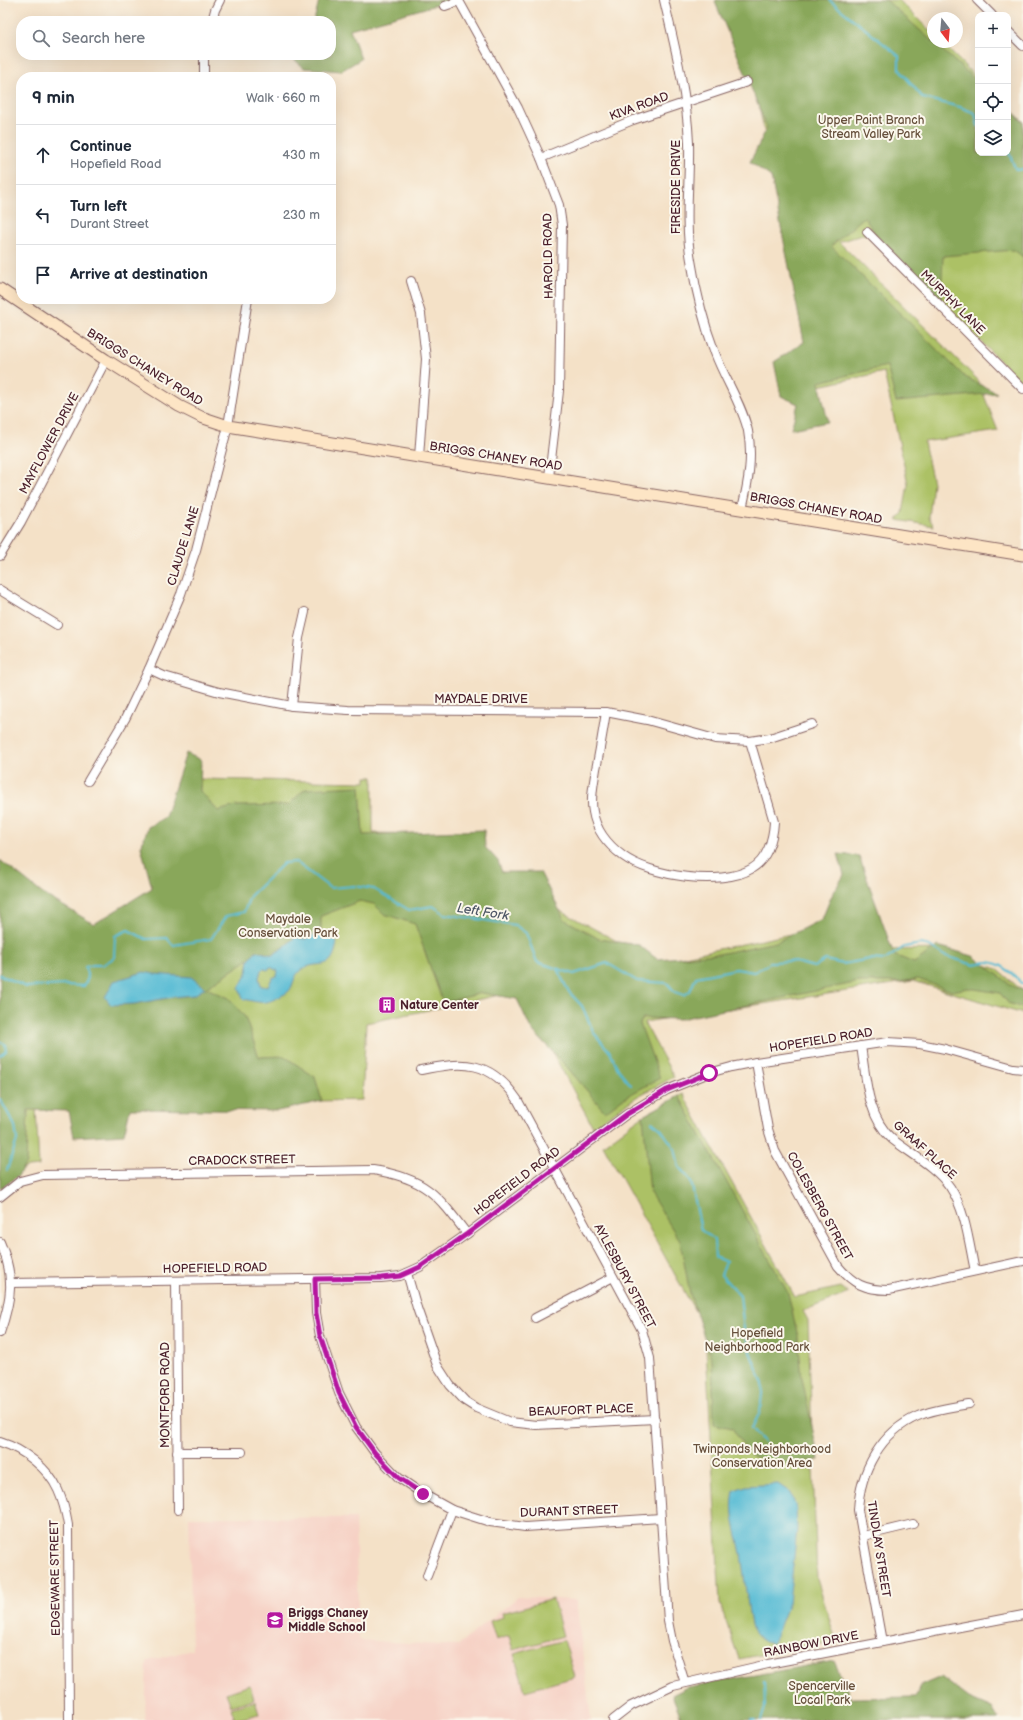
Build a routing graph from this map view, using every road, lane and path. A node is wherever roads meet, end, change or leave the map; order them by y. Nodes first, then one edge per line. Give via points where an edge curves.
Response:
1 (220, 0) edge
2 (664, 0) edge
3 (977, 0) edge
4 (445, 6) dead end
5 (989, 12) edge
6 (213, 16) edge
7 (1011, 34) edge
8 (1023, 46) edge
9 (204, 60) edge
10 (204, 72) edge
11 (747, 82) dead end
12 (685, 102) junction
13 (541, 158) junction
14 (867, 232) dead end
15 (411, 281) dead end
16 (0, 289) edge
17 (16, 300) edge
18 (22, 304) edge
19 (247, 304) edge
20 (106, 360) junction
21 (1023, 389) edge
22 (228, 426) junction
23 (419, 457) junction
24 (549, 477) junction
25 (742, 509) junction
26 (1023, 555) edge
27 (0, 556) edge
28 (0, 590) edge
29 (305, 612) dead end
30 (57, 625) dead end
31 (149, 669) junction
32 (292, 706) junction
33 (606, 712) junction
34 (812, 724) dead end
35 (750, 741) junction
36 (88, 782) dead end
37 (861, 1046) junction
38 (756, 1062) junction
39 (1023, 1069) edge
40 (421, 1070) dead end
41 (554, 1169) junction
42 (0, 1197) edge
43 (467, 1234) junction
44 (0, 1242) edge
45 (1023, 1261) edge
46 (975, 1271) junction
47 (407, 1273) junction
48 (613, 1277) junction
49 (315, 1279) junction
50 (176, 1281) junction
51 (10, 1283) junction
52 (535, 1318) dead end
53 (0, 1333) edge
54 (969, 1404) dead end
55 (654, 1419) junction
56 (0, 1442) edge
57 (177, 1452) junction
58 (242, 1452) dead end
59 (178, 1510) dead end
60 (452, 1510) junction
61 (661, 1518) junction
62 (913, 1524) dead end
63 (863, 1536) junction
64 (426, 1576) dead end
65 (1023, 1615) edge
66 (882, 1642) junction
67 (685, 1683) junction
68 (69, 1720) edge
69 (613, 1720) edge

1 - 6 street
2 - 12 street, FIRESIDE DRIVE
3 - 5 street
4 - 13 street, HAROLD ROAD via 459,1 518,108
7 - 8 street
9 - 10 street
11 - 12 street, KIVA ROAD
12 - 13 street, KIVA ROAD via 633,120
12 - 25 street, FIRESIDE DRIVE via 689,143 686,215 690,260 715,354 748,431 751,461
13 - 24 street, HAROLD ROAD via 559,205 562,225 559,391
14 - 21 street, MURPHY LANE
15 - 23 street via 421,314 426,359
16 - 17 main road, BRIGGS CHANEY ROAD
18 - 20 main road, BRIGGS CHANEY ROAD
19 - 22 street, CLAUDE LANE
20 - 22 main road, BRIGGS CHANEY ROAD via 179,406
20 - 27 street, MAYFLOWER DRIVE via 21,522
22 - 23 main road, BRIGGS CHANEY ROAD
22 - 31 street, CLAUDE LANE via 196,550 181,594
23 - 24 main road, BRIGGS CHANEY ROAD
24 - 25 main road, BRIGGS CHANEY ROAD
25 - 26 main road, BRIGGS CHANEY ROAD
28 - 30 street
29 - 32 street
31 - 32 street, MAYDALE DRIVE via 219,692
31 - 36 street, CLAUDE LANE via 125,719
32 - 33 street, MAYDALE DRIVE via 348,710
33 - 35 street, MAYDALE DRIVE via 647,720 715,740
33 - 35 street via 592,796 597,826 605,840 624,856 651,869 676,876 708,879 739,875 752,869 767,852 774,833 774,822
34 - 35 street, MAYDALE DRIVE via 770,738
37 - 38 street, HOPEFIELD ROAD
37 - 39 street, HOPEFIELD ROAD via 888,1042 920,1044 945,1048
37 - 46 street, GRAAF PLACE via 870,1100 878,1121 892,1139 932,1168 950,1186 962,1215
38 - 41 street, HOPEFIELD ROAD via 709,1073 667,1090 627,1114
38 - 46 street, COLESBERG STREET via 768,1129 775,1150 838,1266 848,1278 860,1286 873,1290 889,1290
40 - 41 street, AYLESBURY STREET via 448,1064 464,1064 481,1068 500,1079 517,1099
41 - 43 street, HOPEFIELD ROAD
41 - 48 street, AYLESBURY STREET
42 - 43 street, CRADOCK STREET via 20,1181 43,1175 374,1170 408,1178 426,1188 441,1200
43 - 47 street, HOPEFIELD ROAD via 420,1267
44 - 51 street via 9,1266
45 - 46 street, COLESBERG STREET
47 - 49 street, HOPEFIELD ROAD via 381,1278
47 - 55 street, BEAUFORT PLACE via 437,1365 450,1384 476,1408 510,1422 536,1426
48 - 52 street
48 - 55 street, AYLESBURY STREET via 647,1344
49 - 50 street, HOPEFIELD ROAD
49 - 60 street, DURANT STREET via 320,1336 339,1393 356,1427 375,1453 399,1478
50 - 51 street, HOPEFIELD ROAD
50 - 57 street, MONTFORD ROAD
51 - 53 street via 10,1300
54 - 63 street, TINDLAY STREET via 918,1416 879,1446 866,1469 859,1494 858,1510
55 - 61 street, AYLESBURY STREET
56 - 68 street, EDGEWARE STREET via 23,1452 44,1470 58,1489 65,1510 68,1525
57 - 58 street
57 - 59 street, MONTFORD ROAD
60 - 61 street, DURANT STREET via 490,1522 525,1527
60 - 64 street
61 - 67 street, AYLESBURY STREET via 668,1621
62 - 63 street
63 - 66 street, TINDLAY STREET
65 - 66 street, RAINBOW DRIVE
66 - 67 street, RAINBOW DRIVE
67 - 69 street, RAINBOW DRIVE via 649,1696

